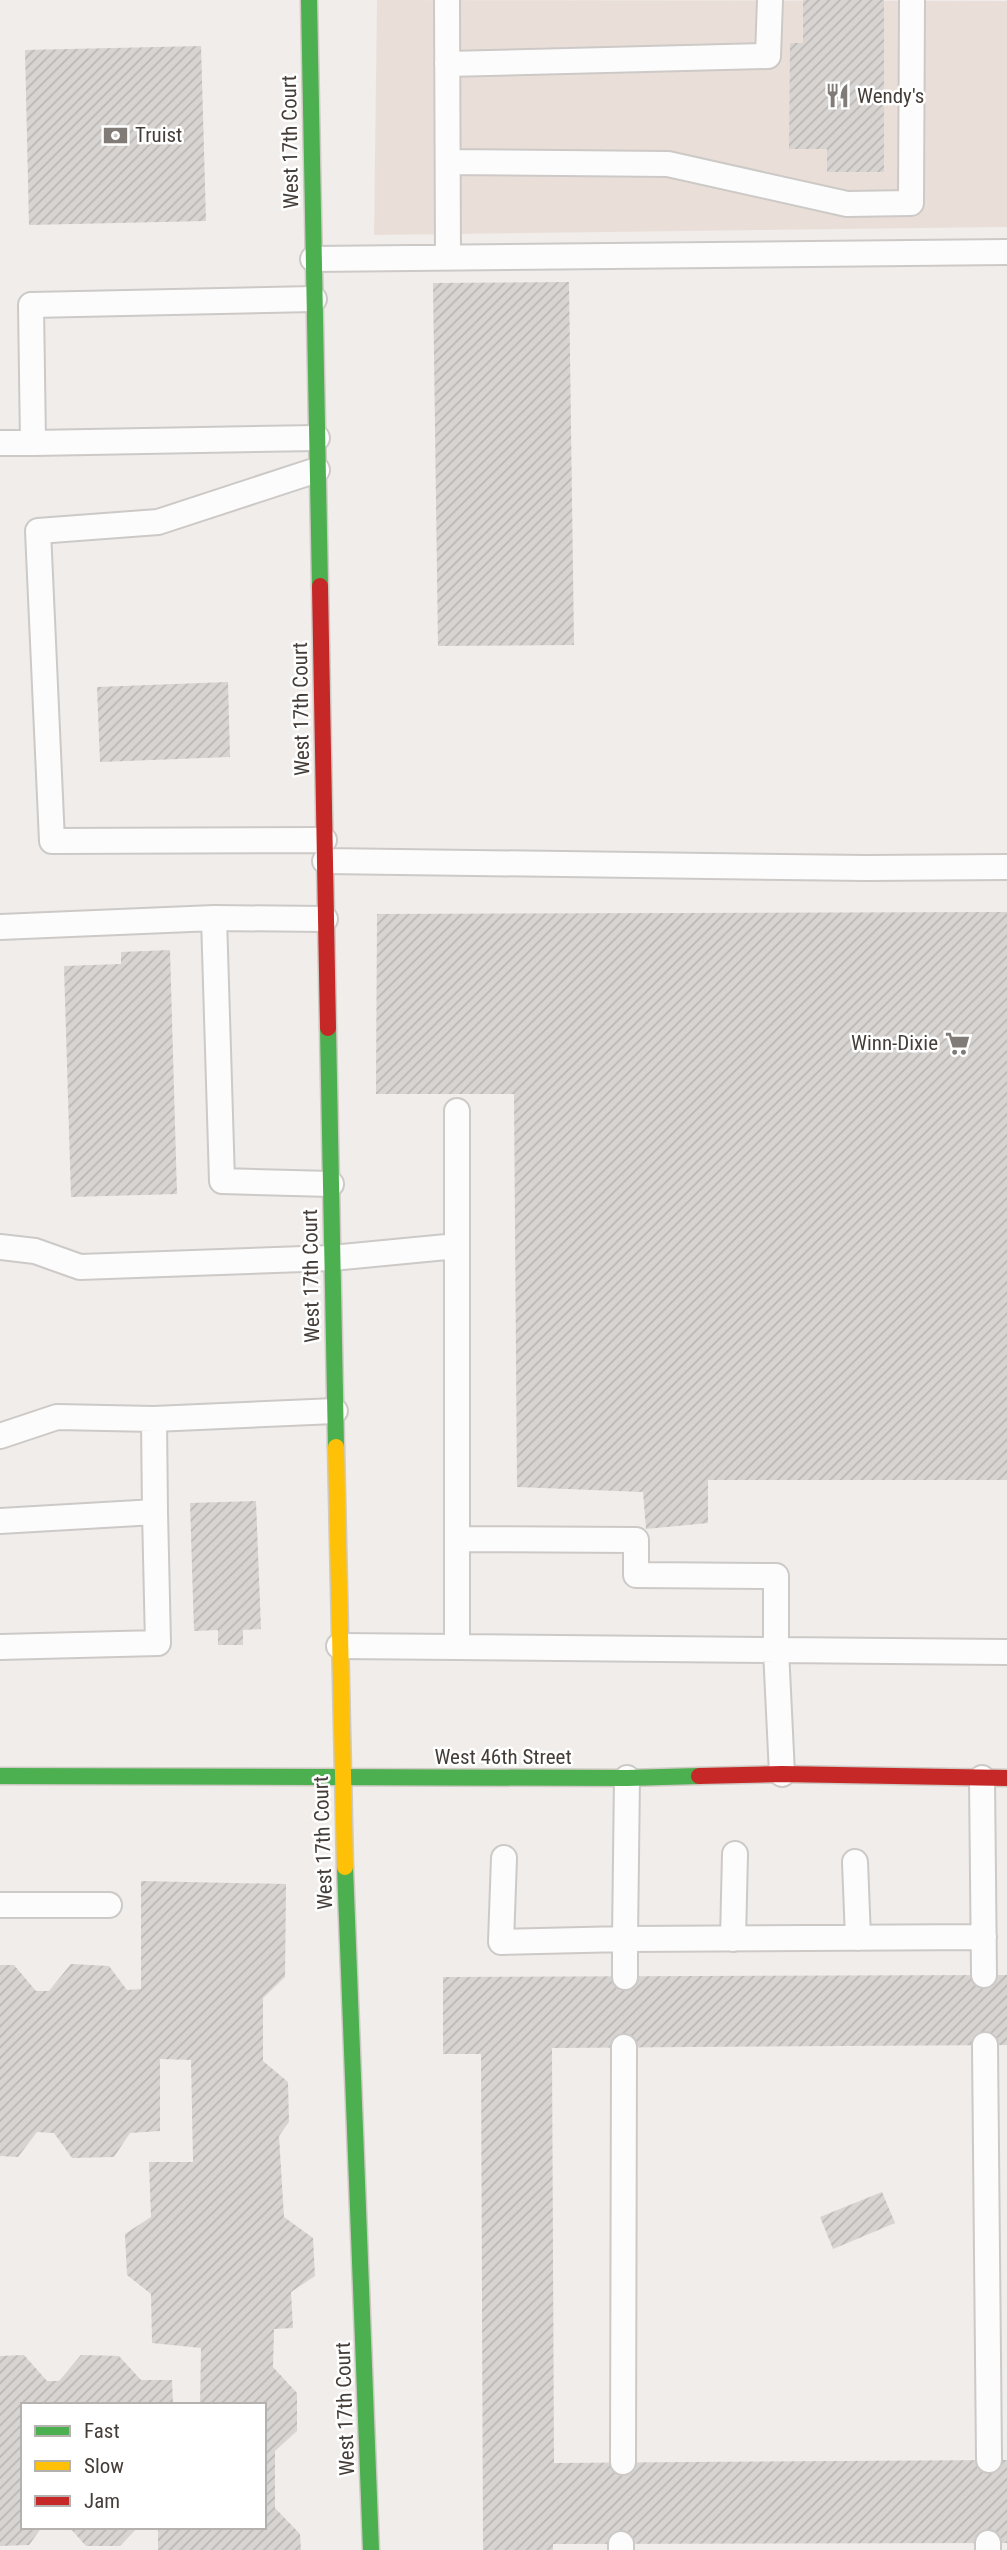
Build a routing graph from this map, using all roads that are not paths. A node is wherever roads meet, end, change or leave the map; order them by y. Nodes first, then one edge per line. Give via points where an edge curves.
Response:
1 (309, 0) edge
2 (447, 0) edge
3 (769, 0) edge
4 (912, 0) edge
5 (447, 64) junction
6 (448, 162) junction
7 (1007, 251) edge
8 (448, 257) junction
9 (313, 258) junction
10 (314, 299) junction
11 (317, 438) junction
12 (0, 443) edge
13 (33, 443) junction
14 (317, 470) junction
15 (325, 850) junction
16 (1007, 867) edge
17 (214, 918) junction
18 (326, 919) junction
19 (0, 927) edge
20 (457, 1111) dead end
21 (331, 1184) junction
22 (457, 1246) junction
23 (0, 1247) edge
24 (332, 1258) junction
25 (335, 1411) junction
26 (154, 1419) junction
27 (0, 1436) edge
28 (155, 1512) junction
29 (0, 1521) edge
30 (457, 1539) junction
31 (340, 1646) junction
32 (0, 1647) edge
33 (457, 1647) junction
34 (776, 1650) junction
35 (1007, 1652) edge
36 (782, 1774) junction
37 (0, 1776) edge
38 (627, 1778) junction
39 (342, 1779) junction
40 (982, 1779) junction
41 (1007, 1779) edge
42 (735, 1854) dead end
43 (504, 1858) dead end
44 (855, 1862) dead end
45 (0, 1905) edge
46 (109, 1905) dead end
47 (984, 1937) junction
48 (858, 1938) junction
49 (733, 1939) junction
50 (625, 1940) junction
51 (984, 1975) dead end
52 (625, 1977) dead end
53 (985, 2045) dead end
54 (624, 2047) dead end
55 (989, 2460) dead end
56 (623, 2462) dead end
57 (371, 2550) edge

1 - 9 street, West 17th Court
2 - 5 lane
3 - 5 lane via 768,55
4 - 6 lane via 911,202 847,204 667,164
5 - 6 lane
6 - 8 lane
7 - 8 lane
8 - 9 lane
9 - 10 street, West 17th Court
10 - 11 street, West 17th Court
10 - 13 lane via 31,305
11 - 13 lane
11 - 14 street, West 17th Court
12 - 13 lane
14 - 15 street, West 17th Court
14 - 15 lane via 158,522 38,531 52,841
15 - 16 lane via 866,868
15 - 18 street, West 17th Court
17 - 18 lane
17 - 19 lane
17 - 21 lane via 222,1181
18 - 21 street, West 17th Court
20 - 22 lane
21 - 24 street, West 17th Court
22 - 24 lane
22 - 30 lane
23 - 24 lane via 35,1251 80,1267
24 - 25 street, West 17th Court
25 - 26 lane
25 - 31 street, West 17th Court
26 - 27 lane via 57,1417
26 - 28 lane
28 - 29 lane
28 - 32 lane via 158,1643
30 - 33 lane
30 - 34 lane via 636,1540 636,1576 776,1576
31 - 33 lane
31 - 39 street, West 17th Court
33 - 34 lane
34 - 35 lane
34 - 36 lane
36 - 38 street, West 46th Street
36 - 40 street, West 46th Street
37 - 39 street, West 46th Street
38 - 39 street, West 46th Street
38 - 50 lane
39 - 57 street, West 17th Court
40 - 41 street, West 46th Street
40 - 47 lane
42 - 49 lane
43 - 50 lane via 501,1942
44 - 48 lane
45 - 46 lane
47 - 48 lane
47 - 51 lane
48 - 49 lane
49 - 50 lane
50 - 52 lane
53 - 55 lane
54 - 56 lane

